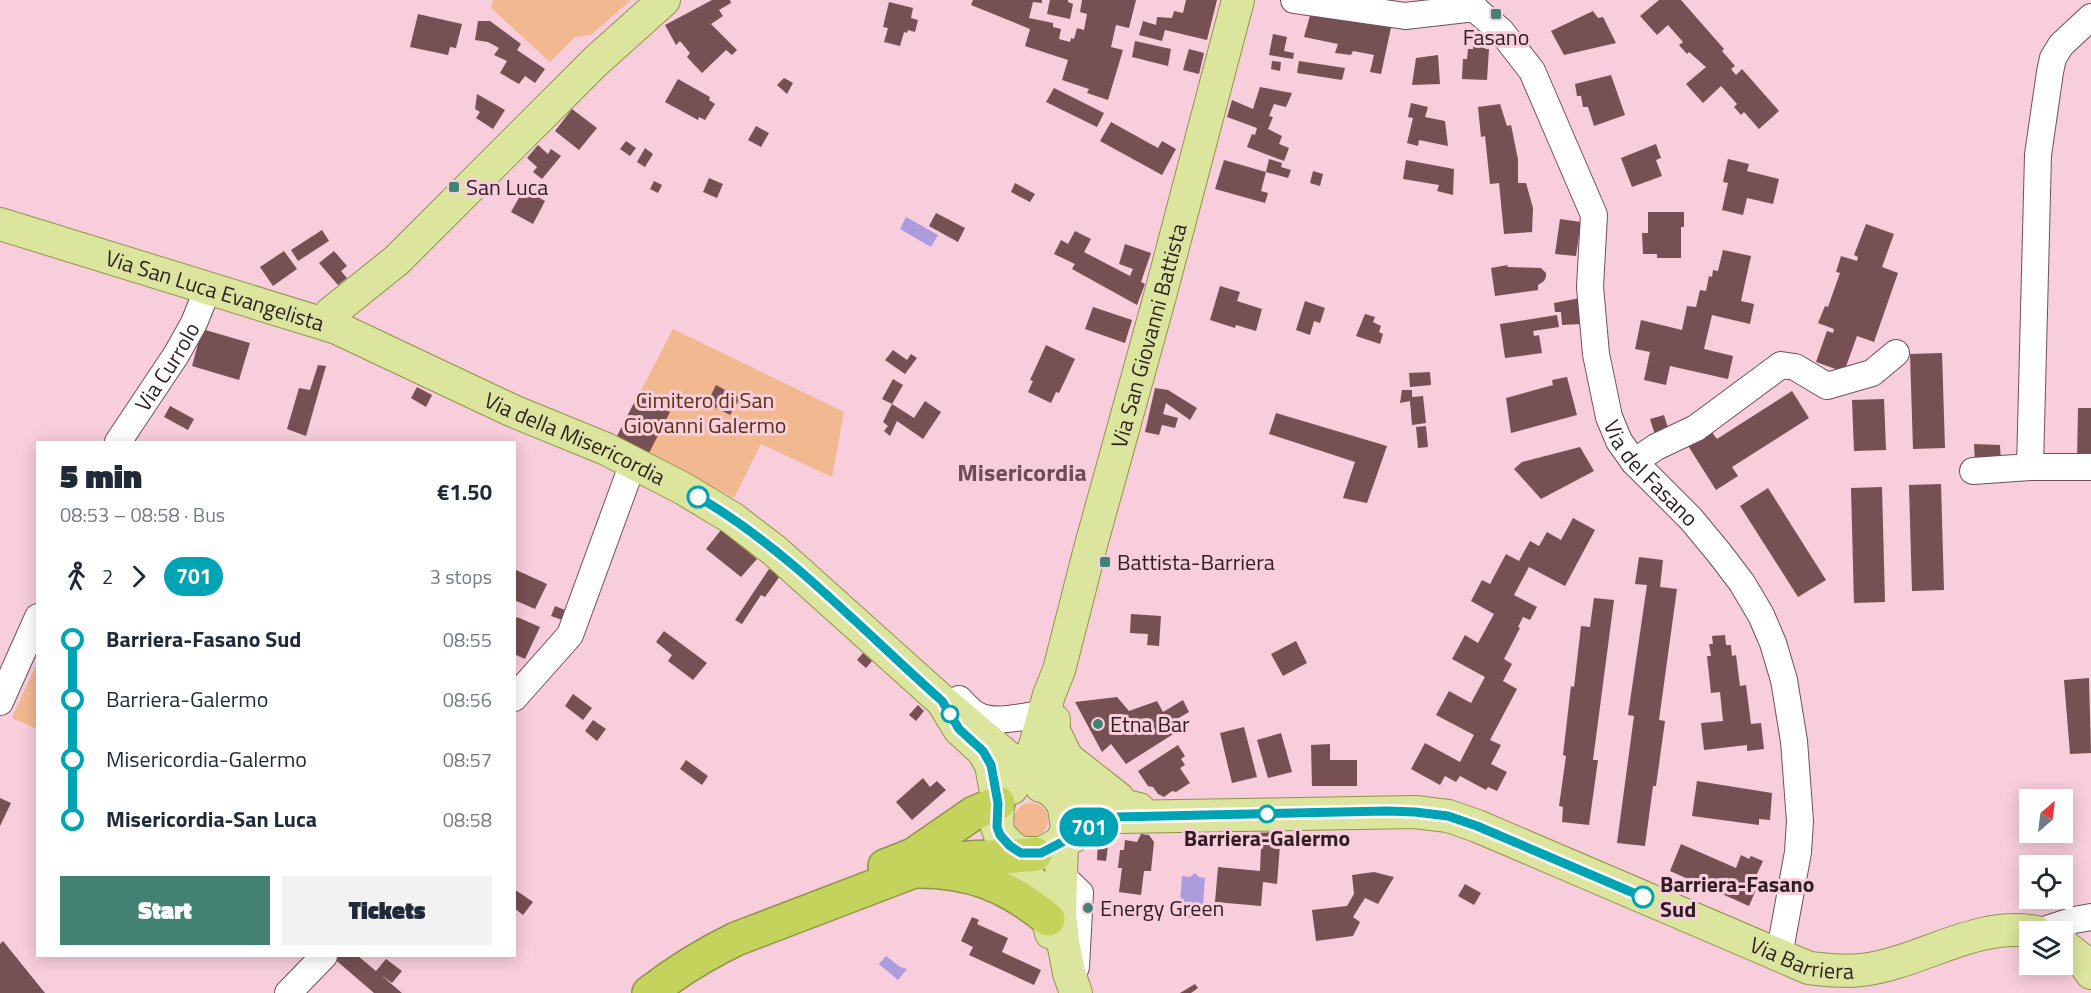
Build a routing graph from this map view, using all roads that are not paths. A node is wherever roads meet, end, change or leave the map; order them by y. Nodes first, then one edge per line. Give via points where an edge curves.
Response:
1 (664, 0) edge
2 (1238, 0) edge
3 (1294, 0) edge
4 (1469, 4) edge
5 (2091, 17) edge
6 (0, 224) edge
7 (208, 288) junction
8 (324, 323) junction
9 (1896, 353) dead end
10 (119, 441) edge
11 (1634, 462) junction
12 (633, 463) junction
13 (2030, 467) junction
14 (2091, 467) edge
15 (1973, 471) dead end
16 (36, 621) edge
17 (516, 696) edge
18 (0, 702) edge
19 (1048, 703) junction
20 (955, 705) junction
21 (985, 737) junction
22 (1020, 793) junction
23 (1143, 810) junction
24 (1045, 853) junction
25 (914, 871) junction
26 (2091, 917) edge
27 (1048, 919) junction
28 (2071, 921) edge
29 (2019, 928) edge
30 (1779, 956) junction
31 (323, 957) edge
32 (288, 993) edge
33 (631, 993) edge
34 (649, 993) edge
35 (1070, 993) edge

1 - 8 main road, Via San Luca Evangelista via 596,61 397,260
2 - 19 main road, Via San Giovanni Battista
3 - 4 street via 1405,16
4 - 11 street, Via del Fasano via 1501,31 1532,71 1594,215 1590,287 1596,354 1609,417
5 - 13 street via 2053,58 2038,155
6 - 7 main road, Via San Luca Evangelista
7 - 8 main road, Via San Luca Evangelista
7 - 10 street, Via Currolo via 176,355
8 - 12 main road, Via della Misericordia
9 - 11 street via 1872,373 1827,386 1795,367 1781,365 1696,428
11 - 30 street, Via del Fasano via 1691,519 1742,583 1761,615 1784,680 1794,741 1800,821
12 - 17 street via 570,635
12 - 20 main road, Via della Misericordia via 690,492 740,524 888,653
13 - 14 street
13 - 15 street
16 - 18 street
19 - 20 street
19 - 21 main road via 1013,735
19 - 22 main road, Via San Giovanni Battista
19 - 23 main road via 1067,758 1090,778
20 - 21 main road, Via della Misericordia
20 - 22 main road via 959,729
21 - 22 main road, Via della Misericordia
22 - 23 main road
22 - 24 main road via 997,827
22 - 24 main road via 1064,808 1067,828
22 - 33 highway via 913,855 697,943
23 - 24 main road via 1105,820
23 - 30 main road, Via Barriera via 1215,816 1387,811 1448,816
24 - 25 highway via 963,857
24 - 27 main road via 1038,890
24 - 35 main road via 1060,915
25 - 27 highway via 939,870 984,880
25 - 34 highway via 736,939 688,965
26 - 28 street, Via Barriera
27 - 35 main road
29 - 30 main road, Via Barriera via 1997,930 1861,970 1809,968
31 - 32 street

